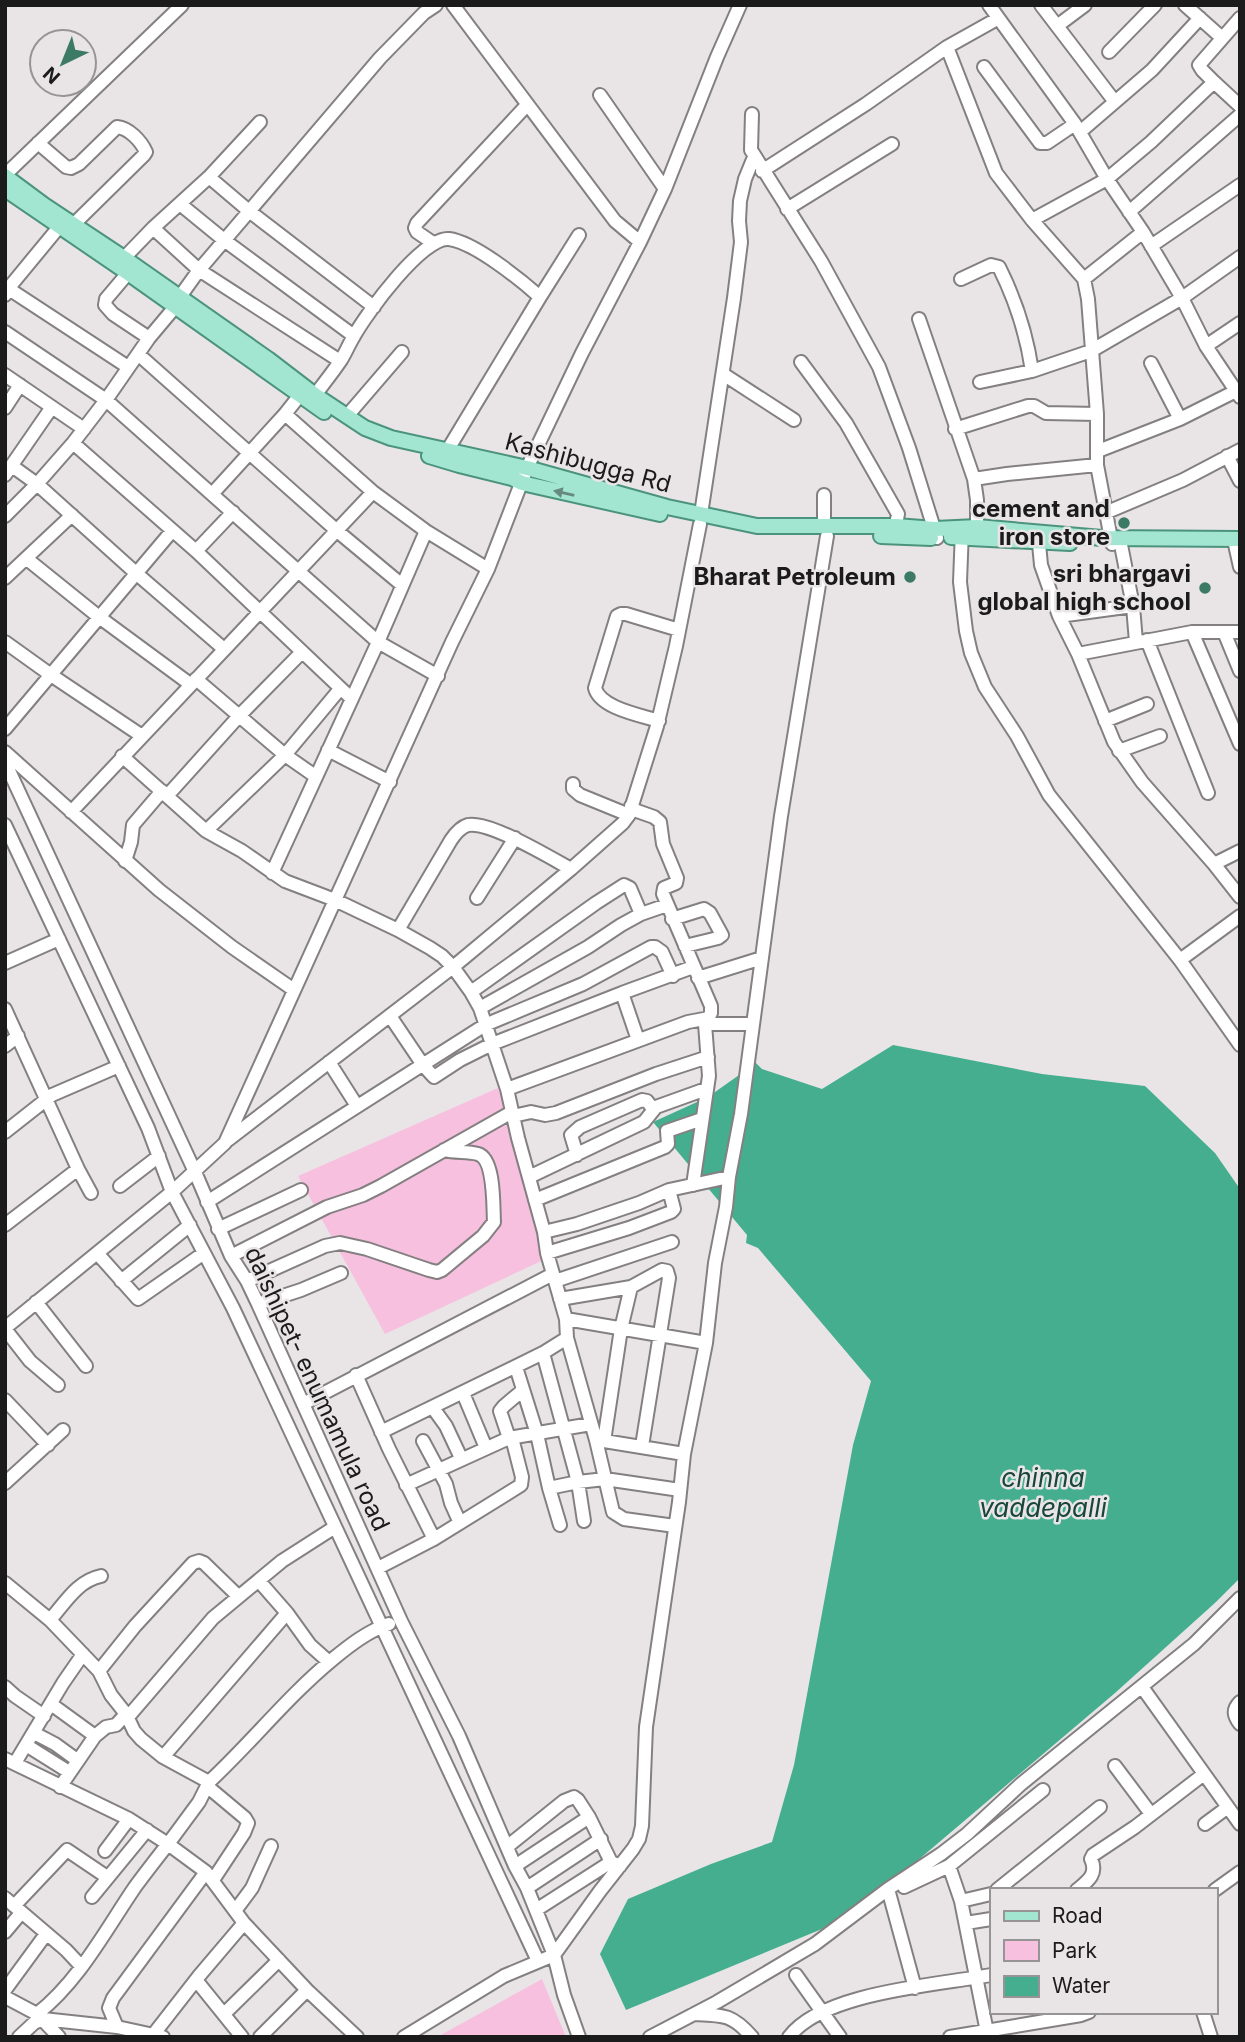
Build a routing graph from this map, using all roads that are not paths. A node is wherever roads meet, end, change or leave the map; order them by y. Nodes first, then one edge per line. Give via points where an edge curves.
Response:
1 (182, 5) edge
2 (436, 5) edge
3 (453, 5) edge
4 (740, 5) edge
5 (989, 5) edge
6 (1041, 5) edge
7 (1085, 5) edge
8 (1155, 5) edge
9 (1185, 5) edge
10 (1200, 18) junction
11 (1240, 18) edge
12 (997, 19) junction
13 (1057, 26) junction
14 (1221, 37) junction
15 (947, 47) junction
16 (1109, 52) dead end
17 (984, 67) dead end
18 (1214, 82) junction
19 (600, 95) dead end
20 (1115, 102) junction
21 (527, 105) junction
22 (1240, 106) edge
23 (752, 114) dead end
24 (1240, 115) edge
25 (260, 122) dead end
26 (1077, 128) junction
27 (38, 143) junction
28 (892, 144) dead end
29 (754, 157) junction
30 (762, 171) junction
31 (5, 175) edge
32 (209, 177) junction
33 (1107, 179) junction
34 (1240, 185) edge
35 (5, 189) edge
36 (665, 189) junction
37 (180, 204) junction
38 (787, 209) junction
39 (249, 211) junction
40 (1129, 212) junction
41 (1032, 219) junction
42 (66, 225) junction
43 (153, 228) junction
44 (1143, 232) junction
45 (579, 235) dead end
46 (224, 240) junction
47 (640, 242) junction
48 (433, 243) junction
49 (1151, 246) junction
50 (1240, 257) edge
51 (126, 266) junction
52 (199, 270) junction
53 (961, 279) dead end
54 (1084, 279) junction
55 (8, 287) edge
56 (540, 297) junction
57 (1182, 298) junction
58 (177, 302) junction
59 (374, 307) junction
60 (919, 319) dead end
61 (1240, 323) edge
62 (5, 332) edge
63 (354, 336) junction
64 (149, 338) junction
65 (1206, 346) junction
66 (1091, 351) junction
67 (401, 352) dead end
68 (138, 355) junction
69 (340, 361) junction
70 (800, 362) dead end
71 (1151, 363) dead end
72 (128, 368) junction
73 (1032, 371) junction
74 (723, 374) junction
75 (5, 375) edge
76 (980, 382) dead end
77 (20, 385) junction
78 (1238, 394) edge
79 (300, 395) junction
80 (315, 395) junction
81 (106, 400) junction
82 (52, 407) junction
83 (5, 408) edge
84 (285, 414) junction
85 (1097, 414) junction
86 (347, 416) junction
87 (1181, 419) junction
88 (794, 420) dead end
89 (84, 429) junction
90 (956, 429) junction
91 (73, 443) junction
92 (1240, 450) edge
93 (1098, 451) junction
94 (250, 452) junction
95 (444, 455) junction
96 (1227, 456) junction
97 (1097, 465) junction
98 (527, 468) junction
99 (8, 470) edge
100 (974, 479) junction
101 (1240, 481) edge
102 (522, 483) junction
103 (37, 484) junction
104 (373, 492) junction
105 (213, 494) junction
106 (824, 495) dead end
107 (233, 512) junction
108 (1105, 513) junction
109 (72, 515) junction
110 (5, 516) edge
111 (701, 519) junction
112 (977, 527) junction
113 (336, 530) junction
114 (172, 531) junction
115 (426, 531) junction
116 (895, 531) junction
117 (826, 532) junction
118 (962, 532) junction
119 (936, 533) junction
120 (1038, 537) junction
121 (1115, 542) junction
122 (1237, 544) edge
123 (196, 551) junction
124 (27, 559) junction
125 (1240, 566) edge
126 (488, 569) junction
127 (297, 571) junction
128 (136, 574) junction
129 (5, 578) edge
130 (402, 585) junction
131 (1133, 606) junction
132 (260, 613) junction
133 (1059, 616) junction
134 (99, 617) junction
135 (679, 630) junction
136 (1192, 632) junction
137 (1224, 632) junction
138 (1240, 632) edge
139 (1142, 641) junction
140 (5, 642) edge
141 (378, 642) junction
142 (224, 649) junction
143 (302, 652) junction
144 (1078, 654) junction
145 (1240, 671) edge
146 (51, 675) junction
147 (438, 676) junction
148 (193, 682) junction
149 (340, 689) junction
150 (352, 699) junction
151 (1147, 704) dead end
152 (239, 716) junction
153 (659, 721) junction
154 (1105, 721) junction
155 (5, 729) edge
156 (1160, 736) dead end
157 (1238, 736) edge
158 (142, 737) junction
159 (328, 750) junction
160 (1119, 751) junction
161 (5, 752) edge
162 (285, 755) junction
163 (122, 756) junction
164 (5, 762) edge
165 (315, 776) junction
166 (390, 782) junction
167 (573, 784) dead end
168 (1208, 793) dead end
169 (164, 794) junction
170 (630, 811) junction
171 (71, 812) junction
172 (5, 825) edge
173 (206, 831) junction
174 (515, 838) junction
175 (1240, 851) edge
176 (125, 861) junction
177 (1214, 864) junction
178 (571, 869) junction
179 (272, 873) junction
180 (1240, 897) edge
181 (477, 898) dead end
182 (335, 900) junction
183 (667, 905) junction
184 (641, 914) junction
185 (1240, 916) edge
186 (672, 919) junction
187 (398, 930) junction
188 (59, 939) junction
189 (685, 946) junction
190 (762, 958) junction
191 (1180, 961) junction
192 (5, 963) edge
193 (453, 967) junction
194 (696, 973) junction
195 (673, 976) junction
196 (294, 990) junction
197 (471, 992) junction
198 (622, 993) junction
199 (480, 1008) junction
200 (5, 1009) edge
201 (390, 1016) junction
202 (707, 1021) junction
203 (753, 1024) junction
204 (485, 1025) junction
205 (18, 1037) junction
206 (638, 1040) junction
207 (492, 1044) junction
208 (1240, 1045) edge
209 (5, 1046) edge
210 (708, 1057) junction
211 (329, 1062) junction
212 (423, 1065) junction
213 (119, 1066) junction
214 (506, 1089) junction
215 (706, 1089) junction
216 (47, 1099) junction
217 (357, 1106) junction
218 (653, 1109) junction
219 (513, 1114) junction
220 (702, 1119) junction
221 (5, 1132) edge
222 (225, 1143) junction
223 (444, 1150) junction
224 (578, 1155) junction
225 (159, 1156) junction
226 (78, 1169) junction
227 (195, 1172) junction
228 (529, 1177) junction
229 (729, 1177) junction
230 (694, 1185) junction
231 (120, 1186) dead end
232 (301, 1190) dead end
233 (669, 1190) junction
234 (173, 1192) junction
235 (91, 1193) dead end
236 (535, 1200) junction
237 (207, 1202) junction
238 (5, 1225) edge
239 (190, 1225) junction
240 (218, 1229) junction
241 (544, 1232) junction
242 (672, 1242) dead end
243 (97, 1253) junction
244 (204, 1253) junction
245 (547, 1253) junction
246 (231, 1256) junction
247 (341, 1273) dead end
248 (554, 1278) junction
249 (121, 1280) junction
250 (247, 1281) junction
251 (631, 1287) junction
252 (560, 1298) junction
253 (36, 1302) junction
254 (258, 1304) junction
255 (566, 1319) junction
256 (5, 1329) edge
257 (621, 1329) junction
258 (659, 1336) junction
259 (567, 1338) junction
260 (706, 1343) junction
261 (543, 1353) junction
262 (86, 1366) dead end
263 (516, 1367) junction
264 (355, 1376) junction
265 (58, 1385) dead end
266 (523, 1390) junction
267 (463, 1394) junction
268 (5, 1400) edge
269 (303, 1404) junction
270 (433, 1408) junction
271 (591, 1424) junction
272 (565, 1429) junction
273 (63, 1430) dead end
274 (381, 1432) junction
275 (537, 1434) junction
276 (510, 1438) junction
277 (423, 1441) dead end
278 (600, 1441) junction
279 (48, 1446) junction
280 (642, 1446) junction
281 (486, 1448) junction
282 (684, 1454) junction
283 (461, 1458) junction
284 (437, 1469) junction
285 (605, 1479) junction
286 (6, 1481) edge
287 (578, 1482) junction
288 (406, 1485) junction
289 (549, 1488) junction
290 (680, 1490) junction
291 (584, 1521) dead end
292 (460, 1523) junction
293 (560, 1525) dead end
294 (675, 1526) junction
295 (335, 1527) junction
296 (434, 1539) junction
297 (378, 1569) junction
298 (101, 1576) dead end
299 (258, 1581) junction
300 (5, 1583) edge
301 (238, 1596) junction
302 (1240, 1598) edge
303 (287, 1613) junction
304 (50, 1620) junction
305 (401, 1621) junction
306 (381, 1627) junction
307 (83, 1654) junction
308 (329, 1662) junction
309 (99, 1671) junction
310 (5, 1687) edge
311 (1142, 1687) junction
312 (1240, 1702) edge
313 (51, 1704) junction
314 (44, 1716) junction
315 (127, 1716) junction
316 (1240, 1724) edge
317 (34, 1733) junction
318 (95, 1736) junction
319 (26, 1745) junction
320 (163, 1757) junction
321 (77, 1760) junction
322 (10, 1761) edge
323 (1115, 1766) dead end
324 (69, 1772) junction
325 (1204, 1774) junction
326 (208, 1784) junction
327 (60, 1787) junction
328 (1043, 1790) dead end
329 (1100, 1807) dead end
330 (1228, 1807) junction
331 (1151, 1814) junction
332 (589, 1817) junction
333 (129, 1819) junction
334 (1205, 1824) dead end
335 (1240, 1824) edge
336 (147, 1830) junction
337 (601, 1839) junction
338 (168, 1844) junction
339 (271, 1846) dead end
340 (508, 1846) junction
341 (105, 1851) dead end
342 (616, 1864) junction
343 (515, 1866) junction
344 (949, 1866) junction
345 (1240, 1872) edge
346 (209, 1876) junction
347 (107, 1877) junction
348 (527, 1888) junction
349 (999, 1888) edge
350 (1080, 1888) edge
351 (1217, 1889) edge
352 (890, 1892) junction
353 (990, 1895) edge
354 (92, 1897) dead end
355 (961, 1901) junction
356 (14, 1906) edge
357 (536, 1910) junction
358 (235, 1911) junction
359 (990, 1919) edge
360 (244, 1923) junction
361 (966, 1923) junction
362 (5, 1932) edge
363 (46, 1934) junction
364 (554, 1955) junction
365 (279, 1960) junction
366 (538, 1962) junction
367 (81, 1966) junction
368 (796, 1975) dead end
369 (990, 1975) edge
370 (978, 1978) junction
371 (196, 1980) junction
372 (915, 1988) junction
373 (5, 1990) edge
374 (307, 1990) junction
375 (5, 1997) edge
376 (821, 2012) junction
377 (224, 2014) junction
378 (693, 2014) junction
379 (1083, 2014) edge
380 (1204, 2014) edge
381 (40, 2016) junction
382 (117, 2028) junction
383 (133, 2034) edge
384 (987, 2034) edge
385 (785, 2035) edge
386 (158, 2036) edge
387 (19, 2037) edge
388 (59, 2037) edge
389 (242, 2037) edge
390 (260, 2037) edge
391 (357, 2037) edge
392 (404, 2037) edge
393 (579, 2037) edge
394 (650, 2037) edge
395 (752, 2037) edge
396 (840, 2037) edge
397 (950, 2037) edge
398 (1211, 2037) edge

1 - 27 street
2 - 39 street via 380,58
3 - 21 street
4 - 36 street
5 - 12 street
6 - 13 street
7 - 13 street
8 - 16 street
9 - 10 street
10 - 14 street
10 - 20 street
11 - 14 street
12 - 15 street
12 - 26 street
13 - 20 street
14 - 18 street via 1199,65
15 - 30 street
15 - 41 street via 996,173
17 - 26 street via 1040,143
18 - 22 street
18 - 33 street
19 - 36 street
20 - 26 street
21 - 47 street via 615,221
21 - 48 street via 417,223 417,232
23 - 29 street
24 - 40 street
25 - 32 street
26 - 33 street
27 - 31 street
27 - 42 street via 71,169 117,127 127,129 146,152
28 - 38 street
29 - 30 street
29 - 74 street via 740,201 741,242
30 - 38 street
31 - 42 main road, Kashibugga Rd
32 - 37 street
32 - 39 street
33 - 40 street
33 - 41 street
34 - 49 street
35 - 42 main road, Kashibugga Rd
36 - 47 street
37 - 43 street
37 - 46 street
38 - 119 street via 879,367
39 - 46 street
39 - 59 street
40 - 44 street
41 - 54 street
42 - 51 main road, Kashibugga Rd
42 - 55 street
43 - 51 street
43 - 52 street
44 - 49 street
44 - 54 street
45 - 56 street
46 - 52 street
46 - 63 street
47 - 98 street
48 - 56 street via 449,239 472,248
48 - 59 street via 405,268
49 - 57 street
50 - 57 street
51 - 58 main road, Kashibugga Rd
51 - 64 street via 105,305
52 - 58 street
52 - 69 street
53 - 73 street via 991,265 999,267 1014,301
54 - 66 street
55 - 72 street
56 - 95 street
57 - 65 street
57 - 66 street
58 - 64 street
58 - 79 main road, Kashibugga Rd
58 - 80 main road, Kashibugga Rd via 268,359
59 - 63 street
60 - 90 street
61 - 65 street
62 - 81 street
63 - 69 street
64 - 68 street
65 - 78 street
66 - 73 street
66 - 85 street
67 - 86 street
68 - 72 street
68 - 94 street
69 - 80 street
70 - 116 street via 853,435 898,514
71 - 87 street
72 - 81 street
73 - 76 street
74 - 88 street
74 - 111 street
75 - 77 street
77 - 82 street
77 - 83 street
78 - 87 street
79 - 84 street
79 - 95 main road, Kashibugga Rd via 358,434 384,444
80 - 86 main road, Kashibugga Rd
81 - 89 street
81 - 105 street
82 - 89 street
82 - 99 street
84 - 94 street
84 - 104 street
85 - 90 street via 1046,413 1028,406
85 - 93 street
86 - 95 main road, Kashibugga Rd via 377,433
87 - 93 street
89 - 91 street
90 - 100 street
91 - 103 street
91 - 114 street
92 - 96 street
93 - 97 street
94 - 105 street
94 - 113 street
95 - 98 main road, Kashibugga Rd
95 - 102 main road, Kashibugga Rd via 459,465
96 - 101 street
96 - 108 street
97 - 100 street
97 - 108 street
98 - 102 street
98 - 111 main road, Kashibugga Rd
99 - 103 street
100 - 112 street
111 -> 102 main road, Kashibugga Rd
102 - 126 street
103 - 109 street
103 - 110 street
104 - 113 street
104 - 115 street
105 - 107 street
106 - 117 street
107 - 123 street
107 - 127 street
108 - 121 street
109 - 124 street
109 - 128 street
111 - 117 main road, Kashibugga Rd via 744,531
111 - 135 street
112 - 118 main road, Kashibugga Rd
112 - 120 main road, Kashibugga Rd
113 - 127 street
113 - 130 street
114 - 123 street
114 - 128 street
115 - 126 street
115 - 130 street
116 - 117 main road, Kashibugga Rd
116 - 119 main road, Kashibugga Rd
117 - 190 street
118 - 119 main road, Kashibugga Rd
118 - 120 main road, Kashibugga Rd
118 - 191 street via 960,582 966,631 985,687 1049,795
120 - 121 main road, Kashibugga Rd
120 - 133 street via 1041,565
121 - 122 main road, Kashibugga Rd via 1179,548
121 - 131 street
122 - 125 street
123 - 132 street
124 - 129 street
124 - 134 street
126 - 147 street
127 - 132 street
127 - 141 street
128 - 134 street
128 - 142 street
130 - 141 street
131 - 133 street
131 - 139 street
132 - 142 street
132 - 143 street
133 - 144 street
134 - 146 street
134 - 148 street
135 - 153 street
135 - 153 street via 617,616 594,688 605,703
136 - 137 street
136 - 139 street
136 - 157 street
137 - 138 street
137 - 145 street
139 - 144 street
139 - 168 street
140 - 146 street
141 - 147 street
141 - 150 street
142 - 148 street
143 - 149 street
143 - 152 street
144 - 154 street
146 - 155 street
146 - 158 street
147 - 166 street
148 - 152 street
148 - 158 street
149 - 150 street
149 - 162 street
150 - 159 street
151 - 154 street
152 - 162 street
152 - 169 street
153 - 170 street
154 - 160 street
156 - 160 street
158 - 163 street
159 - 165 street
159 - 166 street
160 - 177 street
161 - 171 street
162 - 165 street
162 - 173 street
163 - 169 street
163 - 171 street
164 - 227 street, daishipet- enumamula road
165 - 179 street
166 - 182 street
167 - 170 street via 580,795
169 - 173 street
169 - 176 street via 133,825
170 - 178 street via 618,828
170 - 183 street via 660,822 663,844 677,878 663,892
171 - 176 street
172 - 188 street
173 - 179 street
174 - 178 street
174 - 181 street
174 - 187 street via 475,825 462,828
175 - 177 street
176 - 196 street
177 - 180 street
178 - 193 street
179 - 182 street
182 - 187 street
182 - 196 street
183 - 184 street
183 - 186 street
184 - 197 street via 630,888 624,885
184 - 199 street
185 - 191 street
186 - 189 street
186 - 189 street via 704,909 721,932 718,938
187 - 193 street
188 - 192 street
188 - 213 street
189 - 194 street
190 - 194 street
190 - 203 street
191 - 208 street
193 - 197 street
193 - 201 street
194 - 195 street
194 - 202 street via 711,1006
195 - 198 street
195 - 204 street via 662,952 651,947 583,984
196 - 222 street
197 - 199 street
198 - 206 street
198 - 207 street
199 - 204 street
200 - 205 street
201 - 211 street
201 - 212 street
202 - 203 street
202 - 206 street via 688,1022
202 - 210 street
203 - 229 street
204 - 207 street
204 - 212 street
205 - 209 street
205 - 216 street
206 - 214 street
207 - 212 street via 434,1077
207 - 214 street
210 - 215 street
210 - 219 street via 556,1113
211 - 217 street
211 - 222 street
212 - 217 street
213 - 216 street
213 - 225 street
214 - 219 street
215 - 218 street
215 - 220 street
216 - 221 street
216 - 226 street
217 - 237 street
218 - 224 street via 644,1122
218 - 224 street via 642,1100 580,1127 571,1135
219 - 223 street
219 - 228 street
220 - 230 street
220 - 236 street via 667,1131 665,1147
222 - 227 street
223 - 246 street via 381,1186 327,1207
223 - 250 street via 481,1154 486,1160 494,1222 442,1270 340,1243
224 - 228 street
225 - 231 street
225 - 234 street
226 - 235 street
226 - 238 street
227 - 234 street
227 - 237 street, daishipet- enumamula road
228 - 236 street
229 - 230 street
229 - 260 street
230 - 233 street
232 - 240 street
233 - 241 street
233 - 245 street via 673,1211
234 - 239 street
234 - 243 street
236 - 241 street
237 - 240 street, daishipet- enumamula road
239 - 244 street
239 - 249 street
240 - 246 street, daishipet- enumamula road
241 - 245 street
242 - 248 street
243 - 249 street
243 - 253 street
244 - 249 street via 140,1298
244 - 295 street
245 - 248 street
246 - 250 street, daishipet- enumamula road
247 - 254 street
248 - 252 street
248 - 264 street
250 - 254 street, daishipet- enumamula road
251 - 252 street
251 - 257 street
251 - 258 street via 667,1271
252 - 255 street
253 - 256 street
253 - 262 street
254 - 269 street, daishipet- enumamula road
255 - 257 street
255 - 259 street
256 - 265 street via 30,1361
257 - 258 street
257 - 278 street
258 - 260 street
258 - 280 street
259 - 261 street
259 - 271 street
260 - 282 street
261 - 263 street
261 - 272 street
263 - 266 street
263 - 267 street
264 - 269 street
264 - 274 street
266 - 275 street
266 - 276 street via 500,1411
267 - 270 street
267 - 281 street
268 - 279 street
269 - 297 street, daishipet- enumamula road
270 - 274 street
270 - 283 street
271 - 272 street
271 - 278 street
272 - 275 street
272 - 287 street
273 - 279 street
274 - 288 street
275 - 276 street
275 - 289 street
276 - 281 street
276 - 292 street via 521,1485
277 - 284 street
278 - 280 street
278 - 285 street
279 - 286 street
280 - 282 street
281 - 283 street
282 - 290 street
283 - 284 street
284 - 288 street
284 - 292 street
285 - 287 street
285 - 290 street
285 - 294 street via 617,1516
287 - 289 street
287 - 291 street
288 - 296 street
289 - 293 street
290 - 294 street
292 - 296 street
294 - 342 street via 646,1727 642,1826 639,1839
295 - 299 street
295 - 306 street
296 - 297 street
297 - 305 street, daishipet- enumamula road
298 - 304 street via 79,1586
299 - 301 street
299 - 303 street
300 - 304 street
301 - 309 street via 204,1563 193,1563
301 - 315 street
302 - 311 street
303 - 308 street
303 - 320 street
304 - 307 street
305 - 306 street
305 - 340 street, daishipet- enumamula road
306 - 308 street
306 - 366 street
307 - 309 street
307 - 313 street
308 - 326 street
309 - 315 street
310 - 314 street
311 - 325 street
311 - 352 street via 1021,1784 967,1834
312 - 316 street via 1234,1713
313 - 314 street
313 - 318 street
314 - 317 street
315 - 318 street
315 - 320 street via 141,1739
317 - 319 street
317 - 321 street
318 - 321 street
319 - 322 street
319 - 324 street
320 - 326 street
321 - 324 street
322 - 327 street
323 - 331 street
324 - 327 street
325 - 330 street
325 - 331 street
326 - 338 street
326 - 346 street via 248,1823
327 - 333 street
328 - 344 street
329 - 349 street
330 - 334 street
330 - 335 street
331 - 350 street via 1093,1855 1091,1879
332 - 337 street
332 - 340 street via 578,1800 570,1798
332 - 343 street
333 - 336 street
333 - 341 street
336 - 338 street
336 - 347 street
337 - 342 street
337 - 348 street
338 - 346 street
338 - 367 street
339 - 358 street
340 - 343 street, daishipet- enumamula road
342 - 357 street
342 - 364 street
343 - 348 street, daishipet- enumamula road
344 - 352 street
344 - 355 street
345 - 351 street
346 - 358 street
346 - 382 street via 113,1998 109,2008
347 - 354 street
347 - 356 street via 67,1850
348 - 357 street, daishipet- enumamula road
352 - 372 street
352 - 378 street via 815,1944
353 - 355 street
355 - 361 street
356 - 362 street
356 - 363 street
357 - 364 street, daishipet- enumamula road
358 - 360 street
359 - 361 street
360 - 365 street
360 - 371 street
361 - 370 street
363 - 367 street
363 - 373 street
364 - 366 street
364 - 393 street, daishipet- enumamula road
365 - 374 street
365 - 377 street
366 - 392 street via 504,1976
367 - 381 street
368 - 376 street
369 - 370 street
370 - 372 street
370 - 384 street
371 - 377 street
371 - 386 street
372 - 376 street
374 - 390 street
374 - 391 street
375 - 381 street
376 - 385 street
376 - 396 street
377 - 389 street
378 - 394 street
378 - 395 street via 729,2017
379 - 384 street
380 - 398 street
381 - 382 street
381 - 387 street
381 - 388 street
382 - 383 street
383 - 386 street
384 - 397 street

